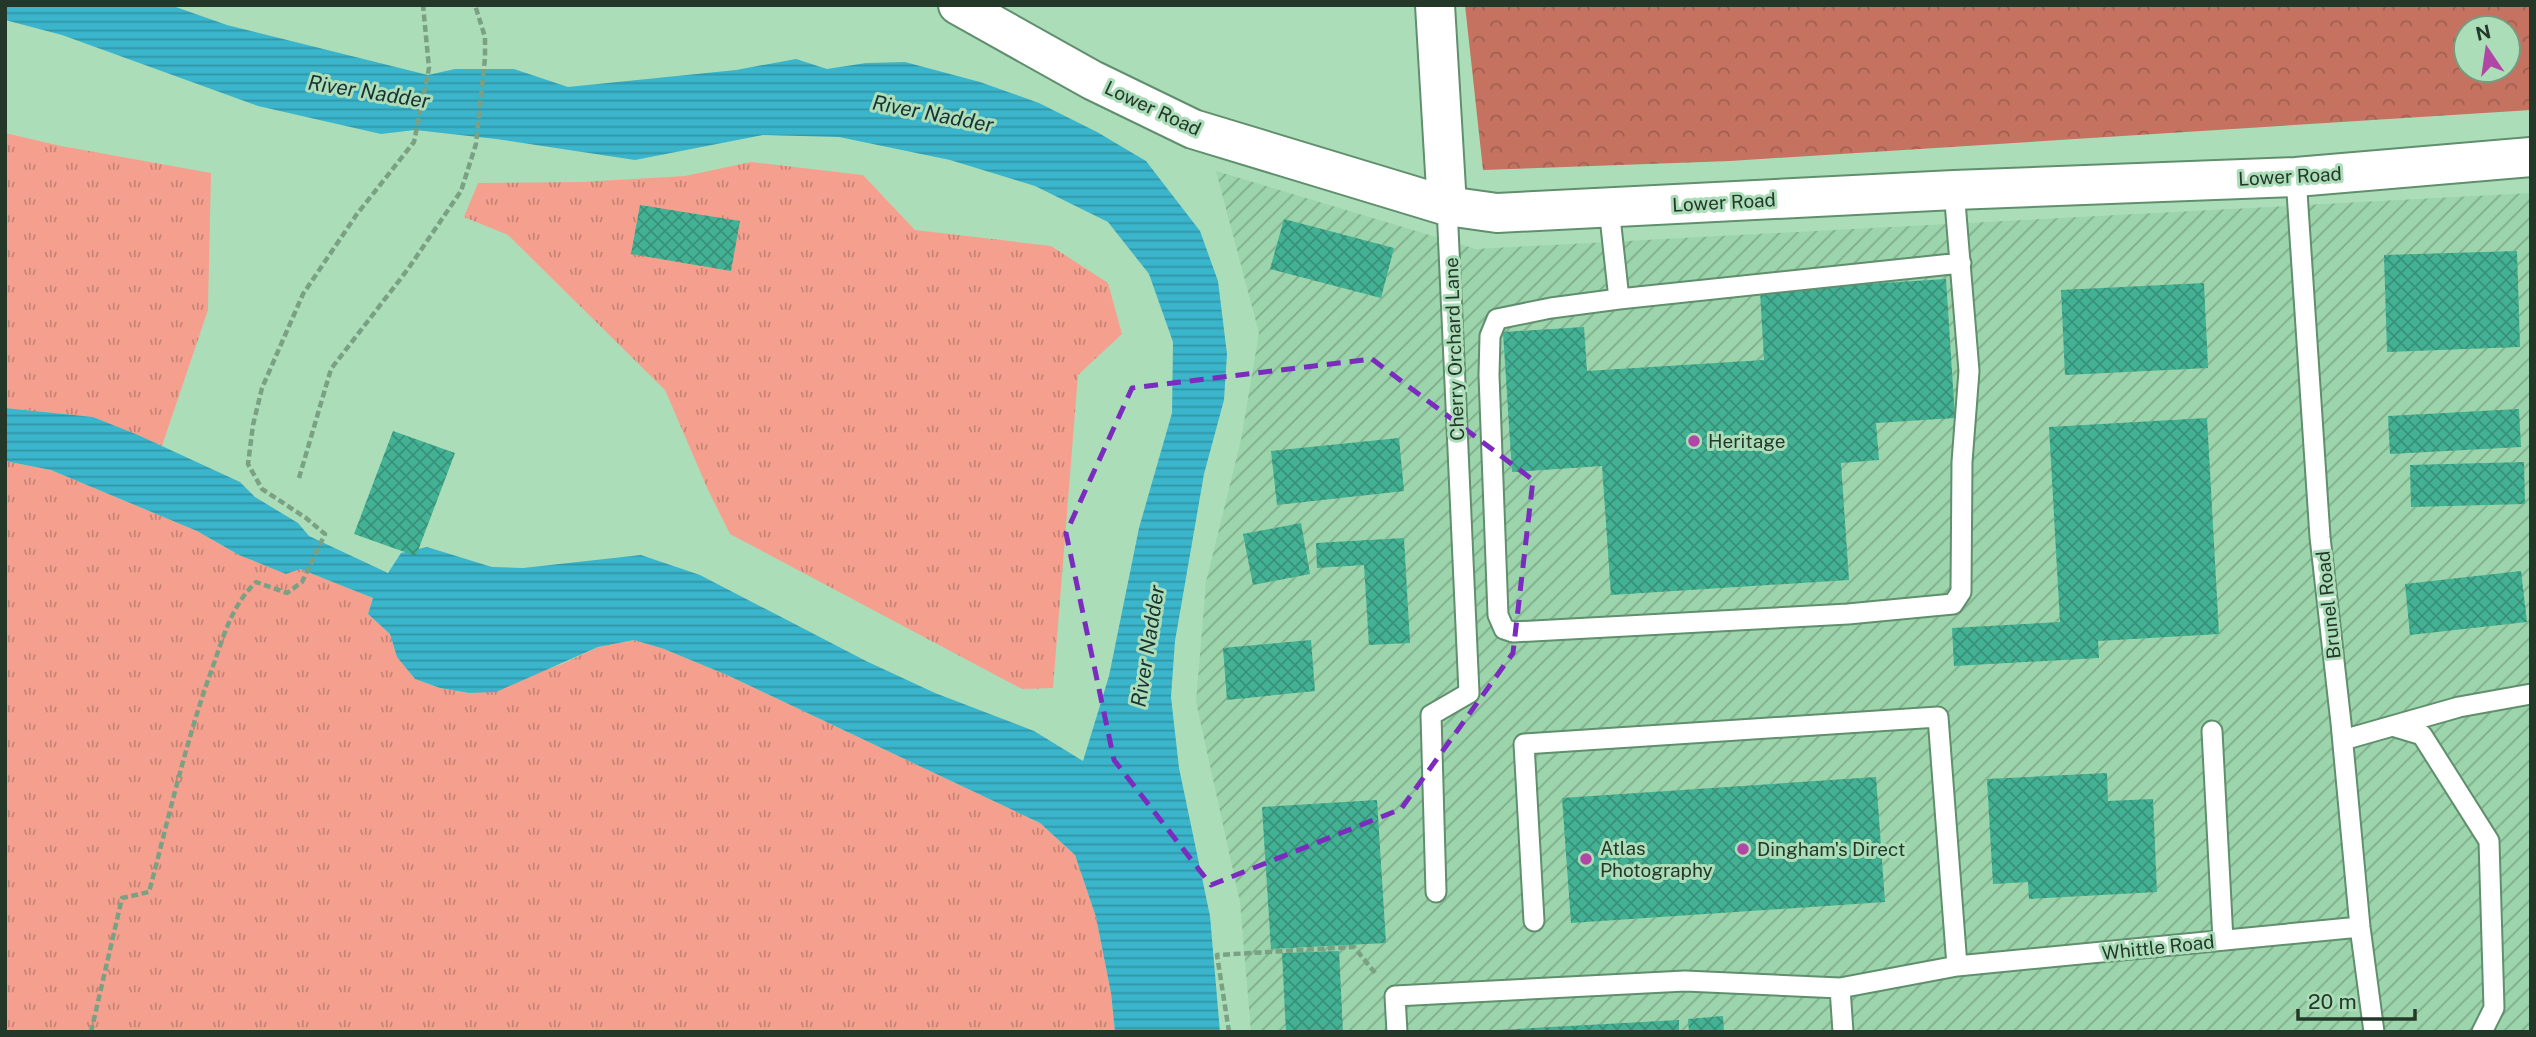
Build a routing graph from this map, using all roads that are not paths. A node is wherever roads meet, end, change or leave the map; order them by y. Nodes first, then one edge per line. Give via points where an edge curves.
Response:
1 (958, 5) edge
2 (1435, 5) edge
3 (2531, 157) edge
4 (2297, 177) junction
5 (1954, 190) junction
6 (1447, 206) junction
7 (1609, 208) junction
8 (1961, 264) junction
9 (1619, 299) junction
10 (2531, 694) edge
11 (2392, 726) junction
12 (2212, 731) dead end
13 (2343, 740) junction
14 (1436, 892) dead end
15 (1534, 921) dead end
16 (2360, 927) junction
17 (2223, 940) junction
18 (1957, 967) junction
19 (1840, 988) junction
20 (1396, 1032) edge
21 (1843, 1032) edge
22 (2374, 1032) edge
23 (2482, 1032) edge

1 - 6 street, Lower Road via 1092,80 1193,129
2 - 6 street, Cherry Orchard Lane
3 - 4 street, Lower Road
4 - 5 street, Lower Road
4 - 13 lane, Brunel Road via 2320,537
5 - 7 street, Lower Road
5 - 8 lane
6 - 7 street, Lower Road via 1497,213
6 - 14 lane, Cherry Orchard Lane via 1469,693 1431,715
7 - 9 lane
8 - 9 lane
8 - 9 lane via 1969,371 1962,462 1961,592 1953,604 1527,633 1504,629 1498,615 1490,336 1497,319
10 - 11 lane
11 - 13 lane
11 - 23 lane via 2422,735 2489,841 2494,1008
12 - 17 lane
13 - 16 lane, Brunel Road
15 - 18 lane via 1524,744 1938,717
16 - 17 lane, Whittle Road
16 - 22 lane, Brunel Road
17 - 18 lane, Whittle Road
18 - 19 lane, Whittle Road
19 - 20 lane, Whittle Road via 1685,981 1395,996
19 - 21 lane

